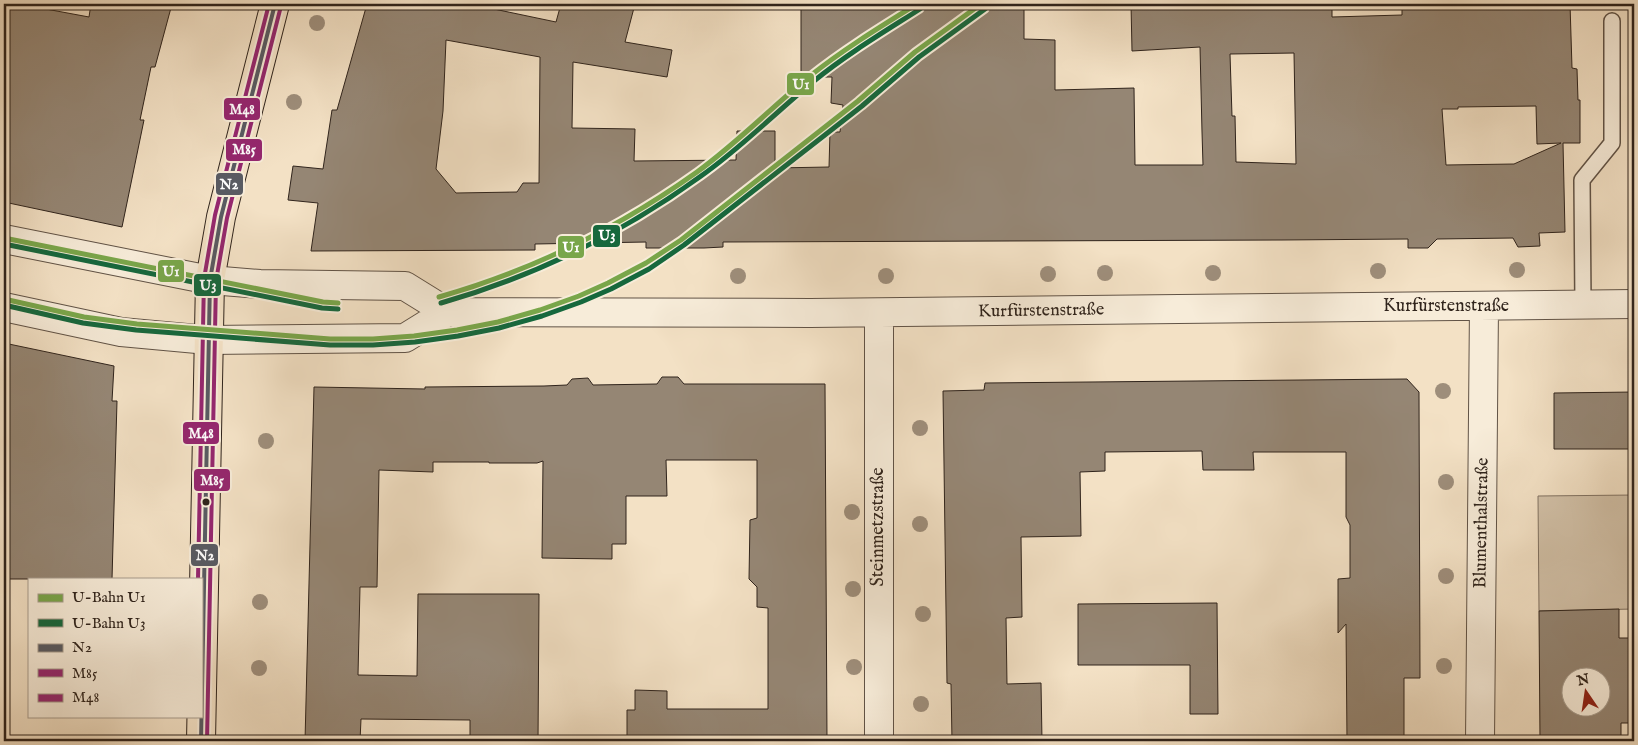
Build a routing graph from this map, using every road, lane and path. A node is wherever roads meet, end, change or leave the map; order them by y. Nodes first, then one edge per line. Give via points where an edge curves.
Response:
1 (275, 4) edge
2 (1612, 21) dead end
3 (4, 239) edge
4 (210, 280) junction
5 (1634, 304) edge
6 (1583, 305) junction
7 (1484, 306) junction
8 (4, 307) edge
9 (447, 312) junction
10 (879, 313) junction
11 (208, 340) junction
12 (202, 684) edge
13 (201, 718) edge
14 (201, 741) edge
15 (879, 741) edge
16 (1480, 741) edge

1 - 4 main road via 221,217
2 - 6 lane via 1612,144 1582,180
3 - 4 street
4 - 9 street via 405,286
4 - 11 main road
5 - 6 street, Kurfürstenstraße
6 - 7 street, Kurfürstenstraße
7 - 10 street, Kurfürstenstraße
7 - 16 street, Blumenthalstraße
8 - 11 street via 121,332
9 - 10 street, Kurfürstenstraße
9 - 11 street via 405,338
10 - 15 street, Steinmetzstraße
11 - 12 main road
13 - 14 main road

